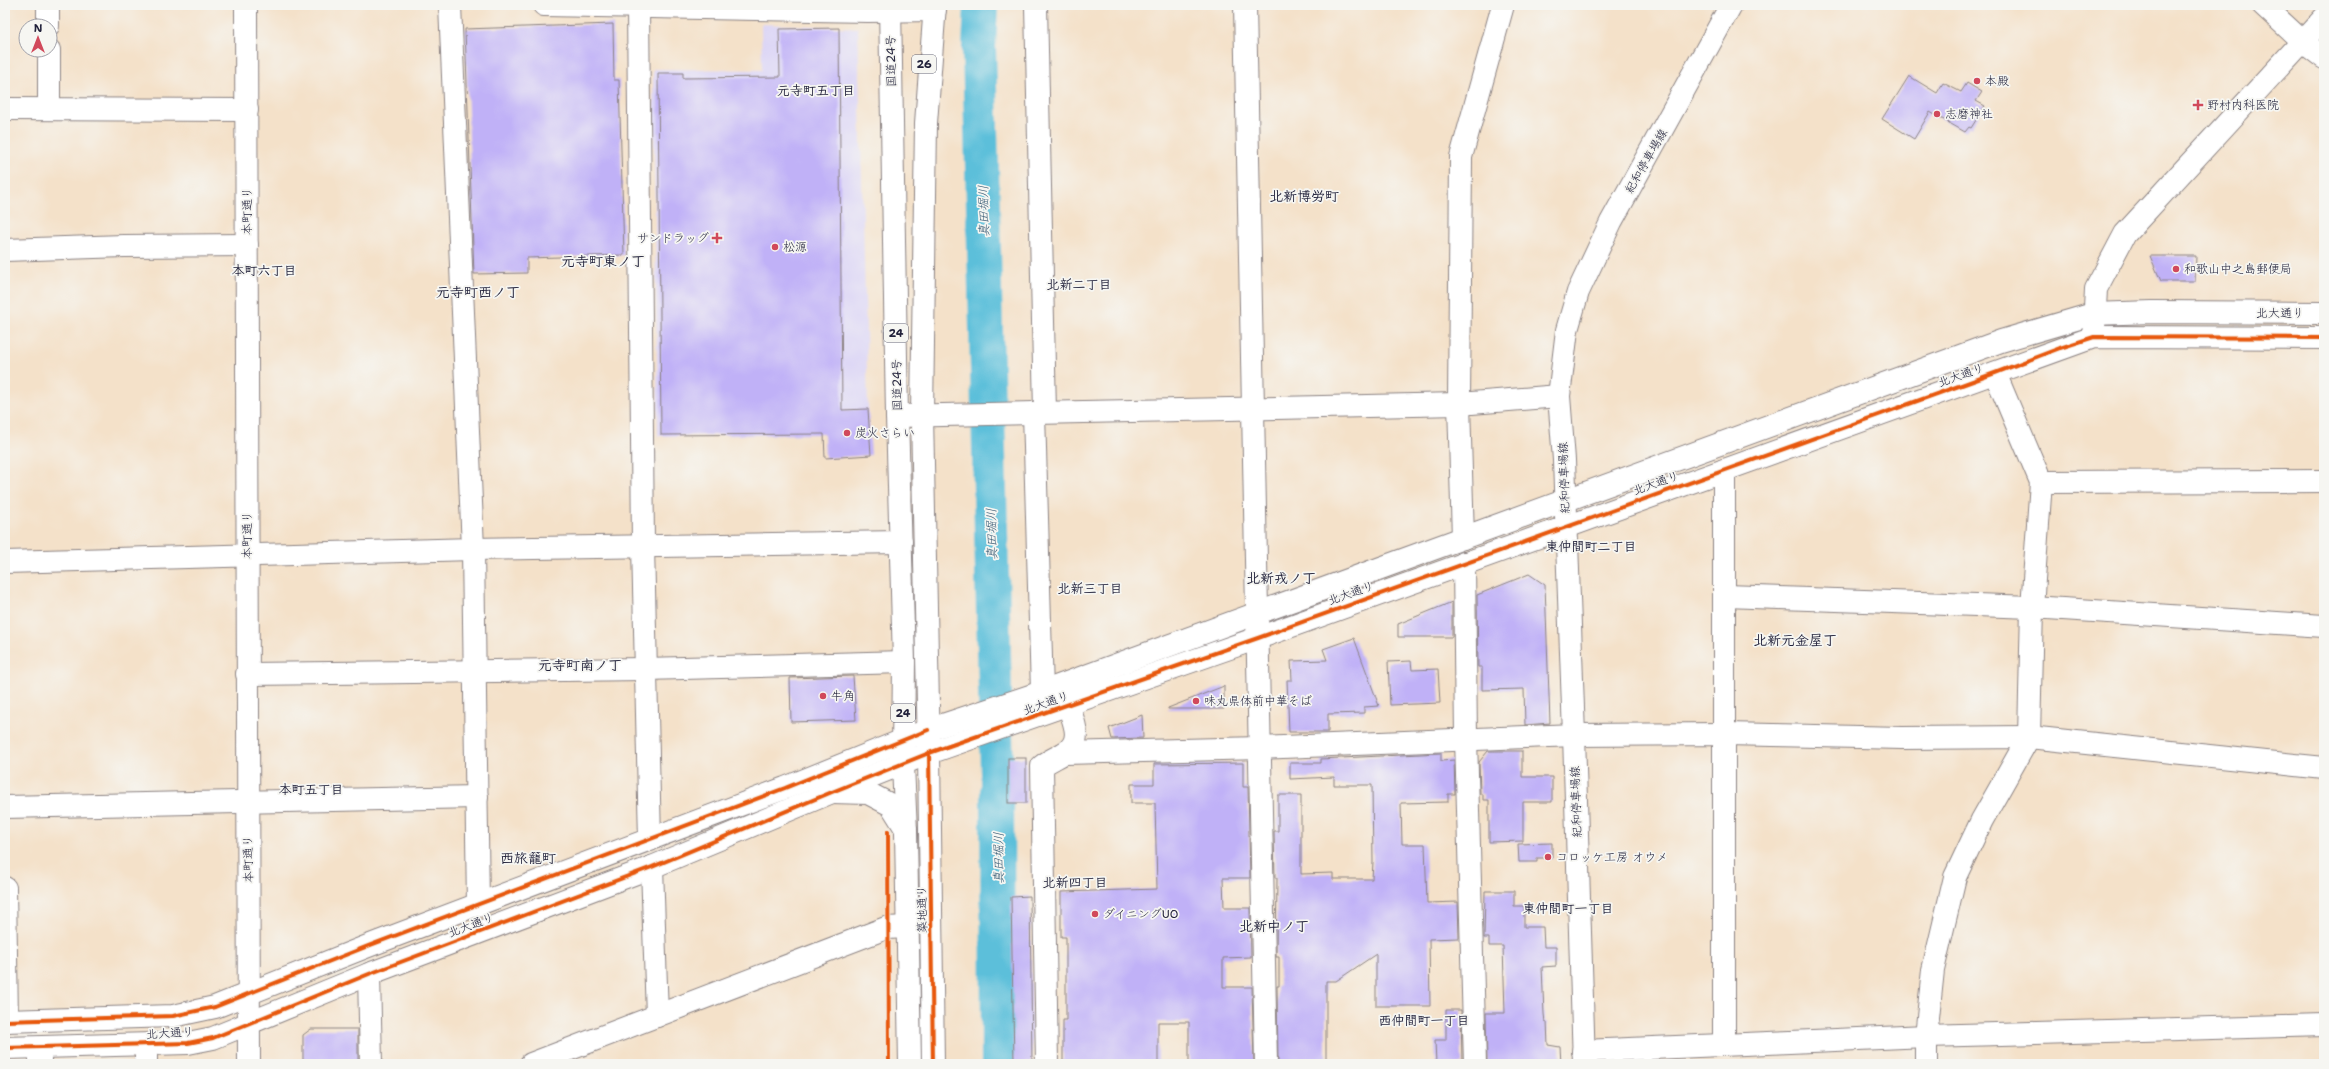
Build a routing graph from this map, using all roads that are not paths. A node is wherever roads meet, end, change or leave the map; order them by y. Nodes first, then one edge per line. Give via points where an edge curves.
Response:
1 (48, 5) edge
2 (246, 5) edge
3 (450, 5) edge
4 (544, 5) edge
5 (1036, 5) edge
6 (1245, 5) edge
7 (1503, 5) edge
8 (1731, 5) edge
9 (2263, 5) edge
10 (638, 6) edge
11 (929, 7) edge
12 (890, 8) edge
13 (48, 18) edge
14 (2324, 18) edge
15 (2302, 42) junction
16 (49, 58) edge
17 (2324, 58) edge
18 (49, 108) junction
19 (5, 109) edge
20 (246, 110) junction
21 (247, 245) junction
22 (5, 250) edge
23 (2324, 313) edge
24 (2093, 314) junction
25 (2094, 337) junction
26 (2324, 338) edge
27 (1995, 373) junction
28 (1559, 396) junction
29 (1460, 404) junction
30 (1253, 409) junction
31 (1039, 413) junction
32 (922, 415) junction
33 (897, 416) junction
34 (1724, 470) junction
35 (2324, 481) edge
36 (2041, 482) junction
37 (1565, 501) junction
38 (1566, 526) junction
39 (1464, 538) junction
40 (901, 542) junction
41 (643, 546) junction
42 (473, 549) junction
43 (247, 556) junction
44 (5, 562) edge
45 (1464, 563) junction
46 (1726, 596) junction
47 (2032, 607) junction
48 (1258, 613) junction
49 (2324, 626) edge
50 (1258, 638) junction
51 (904, 662) junction
52 (645, 669) junction
53 (476, 672) junction
54 (247, 674) junction
55 (1042, 692) junction
56 (1068, 705) junction
57 (928, 730) junction
58 (1725, 734) junction
59 (1574, 735) junction
60 (1466, 738) junction
61 (2029, 738) junction
62 (903, 741) junction
63 (1260, 748) junction
64 (929, 753) junction
65 (1065, 753) junction
66 (903, 765) junction
67 (2324, 768) edge
68 (832, 792) junction
69 (477, 797) junction
70 (248, 803) junction
71 (5, 807) edge
72 (906, 829) junction
73 (650, 840) junction
74 (652, 867) junction
75 (5, 888) edge
76 (478, 906) junction
77 (908, 927) junction
78 (370, 974) junction
79 (250, 993) junction
80 (657, 1016) junction
81 (6, 1021) edge
82 (249, 1022) junction
83 (2324, 1025) edge
84 (1926, 1036) junction
85 (1724, 1044) junction
86 (5, 1048) edge
87 (146, 1054) edge
88 (40, 1056) edge
89 (1584, 1058) edge
90 (249, 1064) edge
91 (370, 1064) edge
92 (531, 1064) edge
93 (910, 1064) edge
94 (933, 1064) edge
95 (1047, 1064) edge
96 (1266, 1064) edge
97 (1475, 1064) edge
98 (1926, 1064) edge

1 - 13 main road
2 - 20 main road, 本町通り
3 - 42 main road
4 - 10 main road
5 - 31 main road
6 - 30 main road
7 - 29 main road via 1461,157
8 - 28 main road, 紀和停車場線 via 1611,222 1578,292 1567,330
9 - 15 main road
10 - 12 main road
10 - 41 main road
11 - 12 main road
11 - 32 main road, 国道24号 / 24
12 - 33 main road, 国道24号 / 24
14 - 15 main road
15 - 17 main road
15 - 24 main road via 2125,234 2096,290
16 - 18 main road
18 - 19 main road
18 - 20 main road
20 - 21 main road, 本町通り
21 - 22 main road
21 - 43 main road, 本町通り
23 - 24 main road, 北大通り
24 - 25 main road
24 - 37 main road, 北大通り via 2001,341
25 - 26 main road, 北大通り
25 - 27 main road, 北大通り
27 - 34 main road, 北大通り
27 - 36 main road
28 - 29 main road
28 - 37 main road, 紀和停車場線
29 - 30 main road
29 - 39 main road
30 - 31 main road
30 - 48 main road
31 - 32 main road
31 - 55 main road
32 - 33 main road
32 - 57 main road, 国道24号 / 24
33 - 40 main road, 国道24号 / 24
34 - 38 main road, 北大通り
34 - 46 main road
35 - 36 main road
36 - 47 main road
37 - 38 main road, 紀和停車場線
37 - 39 main road, 北大通り
38 - 45 main road, 北大通り
38 - 59 main road, 紀和停車場線
39 - 48 main road, 北大通り
40 - 41 main road
40 - 51 main road, 国道24号 / 24
41 - 42 main road
41 - 52 main road
42 - 43 main road
42 - 53 main road
43 - 44 main road
43 - 54 main road, 本町通り
45 - 50 main road, 北大通り
45 - 60 main road
46 - 47 main road
46 - 58 main road
47 - 49 main road
47 - 61 main road
48 - 50 main road
48 - 55 main road, 北大通り
50 - 56 main road, 北大通り
50 - 63 main road
51 - 52 main road
51 - 62 main road, 国道24号 / 24
52 - 53 main road
52 - 73 main road
53 - 54 main road
53 - 69 main road
54 - 70 main road, 本町通り
55 - 57 main road, 北大通り
56 - 64 main road, 北大通り
56 - 65 main road via 1078,733 1075,742
57 - 62 main road, 北大通り / 24
57 - 64 main road, 国道24号 / 24
58 - 59 main road
58 - 61 main road
58 - 85 main road
59 - 60 main road
59 - 89 main road, 紀和停車場線
60 - 63 main road
60 - 97 main road
61 - 67 main road
61 - 84 main road via 1982,820 1955,877 1933,970
62 - 66 main road, 国道24号 / 24
62 - 73 main road, 北大通り / 24
63 - 65 main road
63 - 96 main road
64 - 66 main road, 北大通り
64 - 94 main road, 築地通り
65 - 95 main road via 1052,758 1042,766
66 - 68 main road, 北大通り
66 - 72 main road, 築地通り
68 - 72 main road via 868,793 892,805
68 - 74 main road, 北大通り
69 - 70 main road
69 - 76 main road
70 - 71 main road
70 - 79 main road, 本町通り
72 - 77 main road, 築地通り
73 - 76 main road, 北大通り / 24
74 - 78 main road, 北大通り
74 - 80 main road
75 - 81 main road
76 - 79 main road, 北大通り / 24
77 - 80 main road via 886,928
77 - 93 main road, 築地通り
78 - 82 main road, 北大通り
78 - 91 main road
79 - 81 main road, 北大通り / 24 via 215,1007 173,1016
79 - 82 main road, 本町通り
80 - 92 main road
82 - 87 main road, 北大通り via 213,1038
82 - 90 main road, 本町通り
83 - 84 main road
84 - 85 main road
84 - 98 main road
85 - 89 main road
86 - 88 main road, 北大通り
87 - 88 main road, 北大通り

